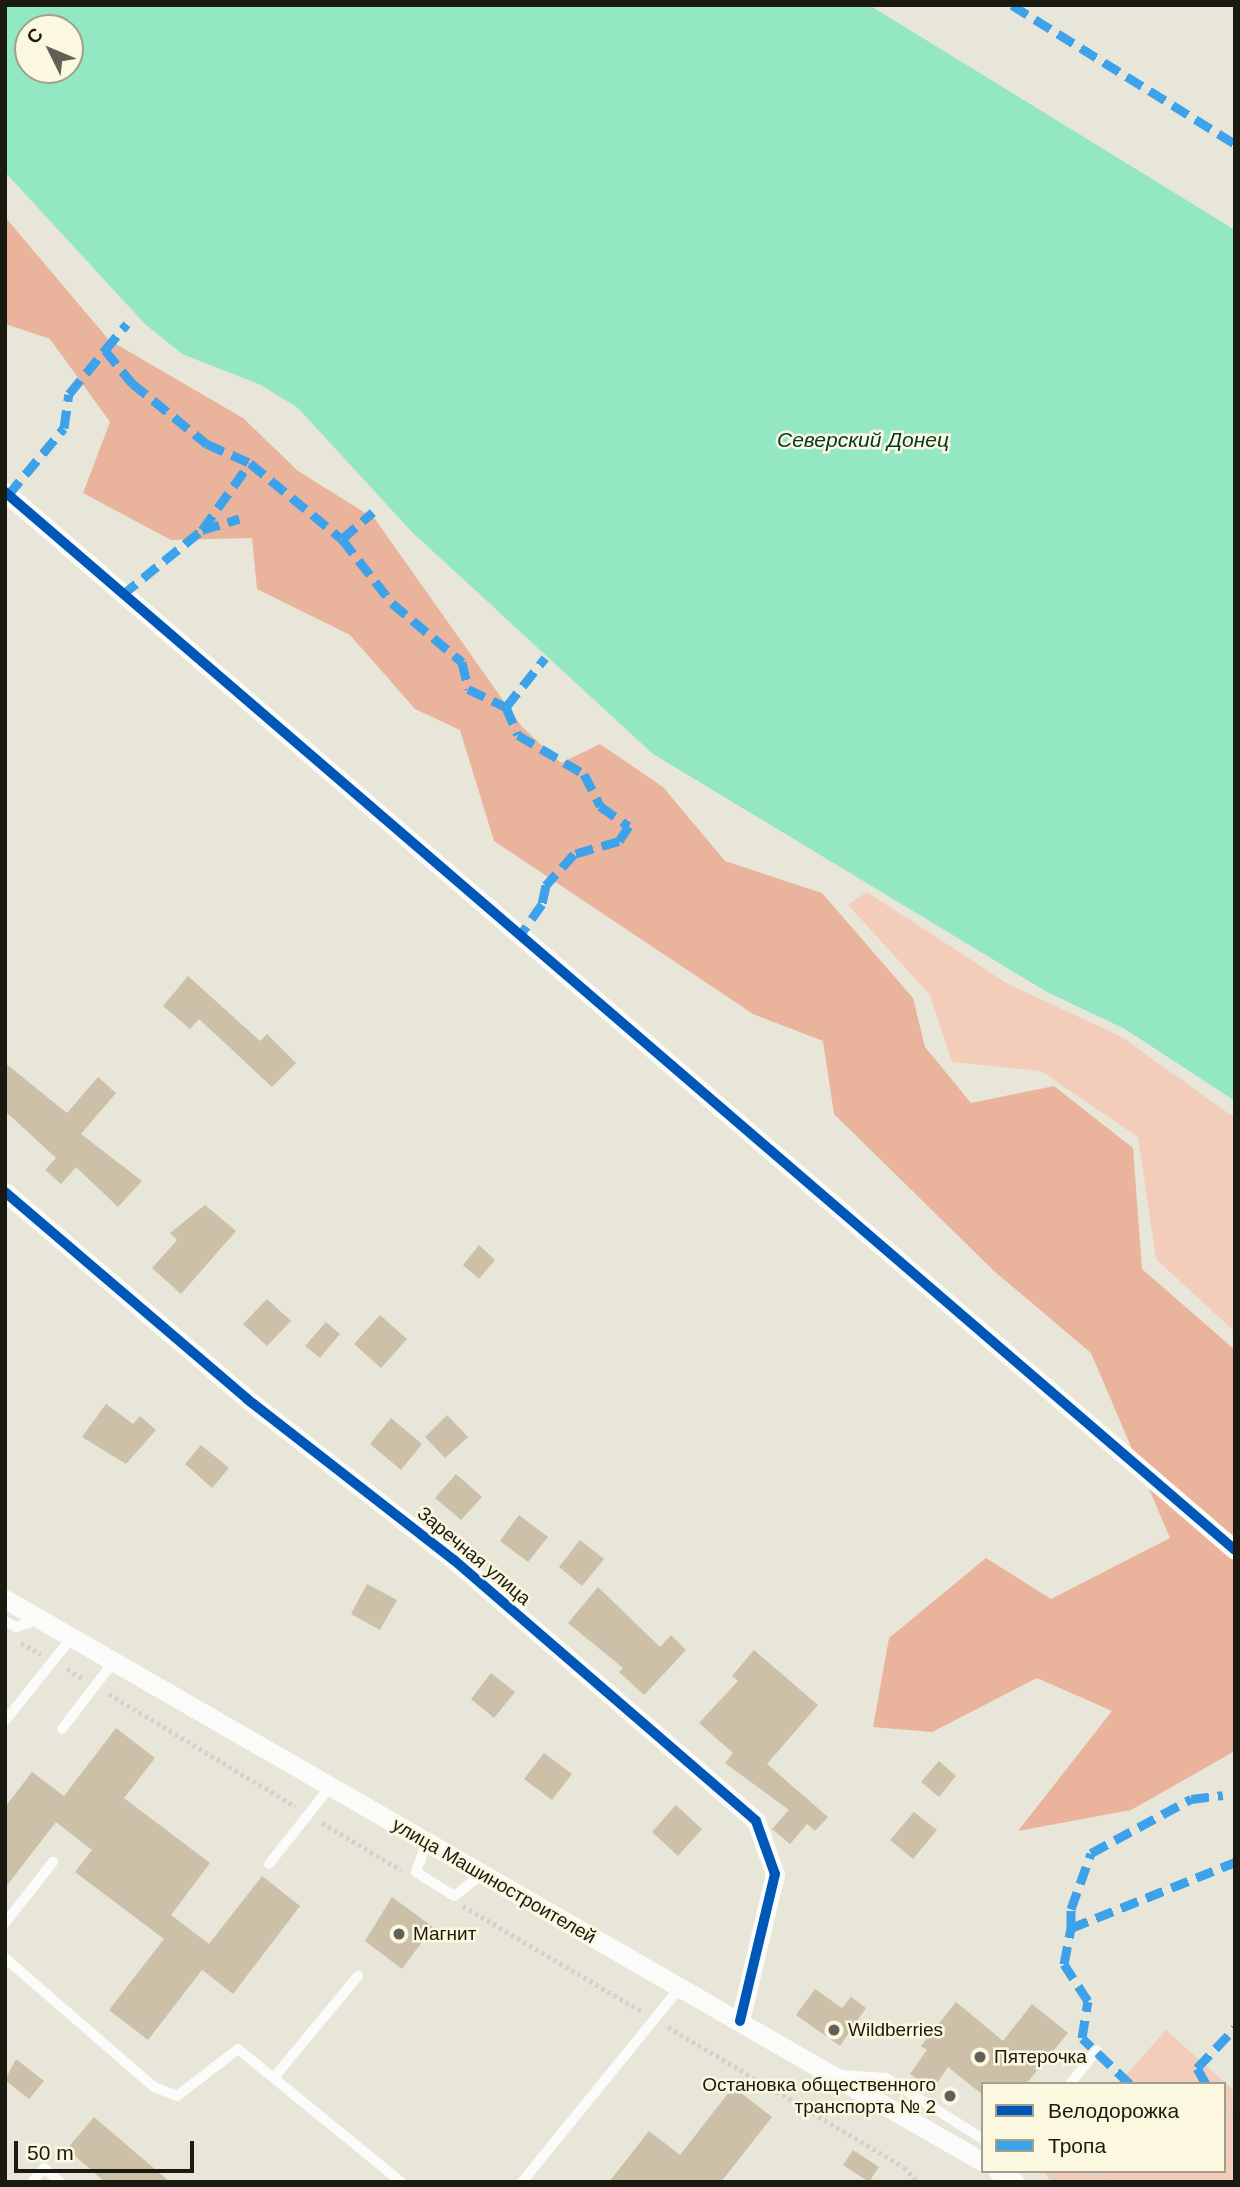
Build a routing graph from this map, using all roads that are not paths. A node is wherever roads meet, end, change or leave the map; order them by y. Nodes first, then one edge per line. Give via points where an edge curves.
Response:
1 (5, 492) edge
2 (5, 1192) edge
3 (1235, 1550) edge
4 (5, 1598) edge
5 (41, 1619) junction
6 (5, 1621) edge
7 (73, 1637) junction
8 (115, 1661) junction
9 (5, 1721) edge
10 (62, 1729) dead end
11 (330, 1787) junction
12 (427, 1842) junction
13 (53, 1862) dead end
14 (269, 1864) dead end
15 (483, 1873) junction
16 (5, 1923) edge
17 (5, 1958) edge
18 (358, 1976) dead end
19 (679, 1989) junction
20 (740, 2021) junction
21 (1097, 2050) dead end
22 (276, 2075) junction
23 (835, 2075) junction
24 (1072, 2082) edge
25 (981, 2138) edge
26 (981, 2161) edge
27 (1001, 2173) edge
28 (32, 2182) edge
29 (60, 2182) edge
30 (401, 2182) edge
31 (522, 2182) edge
32 (1017, 2182) edge

1 - 3 street
2 - 20 street, Заречная улица via 247,1399 454,1560 756,1821 775,1874
4 - 5 street, улица Машиностроителей
5 - 6 lane via 16,1627
5 - 7 street, улица Машиностроителей
7 - 8 street, улица Машиностроителей
7 - 9 lane
8 - 10 lane
8 - 11 street, улица Машиностроителей
11 - 12 street, улица Машиностроителей
11 - 14 lane
12 - 15 street, улица Машиностроителей
12 - 15 lane via 416,1872 454,1896
13 - 16 lane
15 - 19 street, улица Машиностроителей
17 - 22 lane via 153,2087 177,2096 238,2049
18 - 22 lane
19 - 20 street, улица Машиностроителей
19 - 31 lane
20 - 23 street, улица Машиностроителей
21 - 24 lane
22 - 30 lane
23 - 25 lane via 886,2078
23 - 26 street, улица Машиностроителей
27 - 32 street
28 - 29 lane via 44,2168

